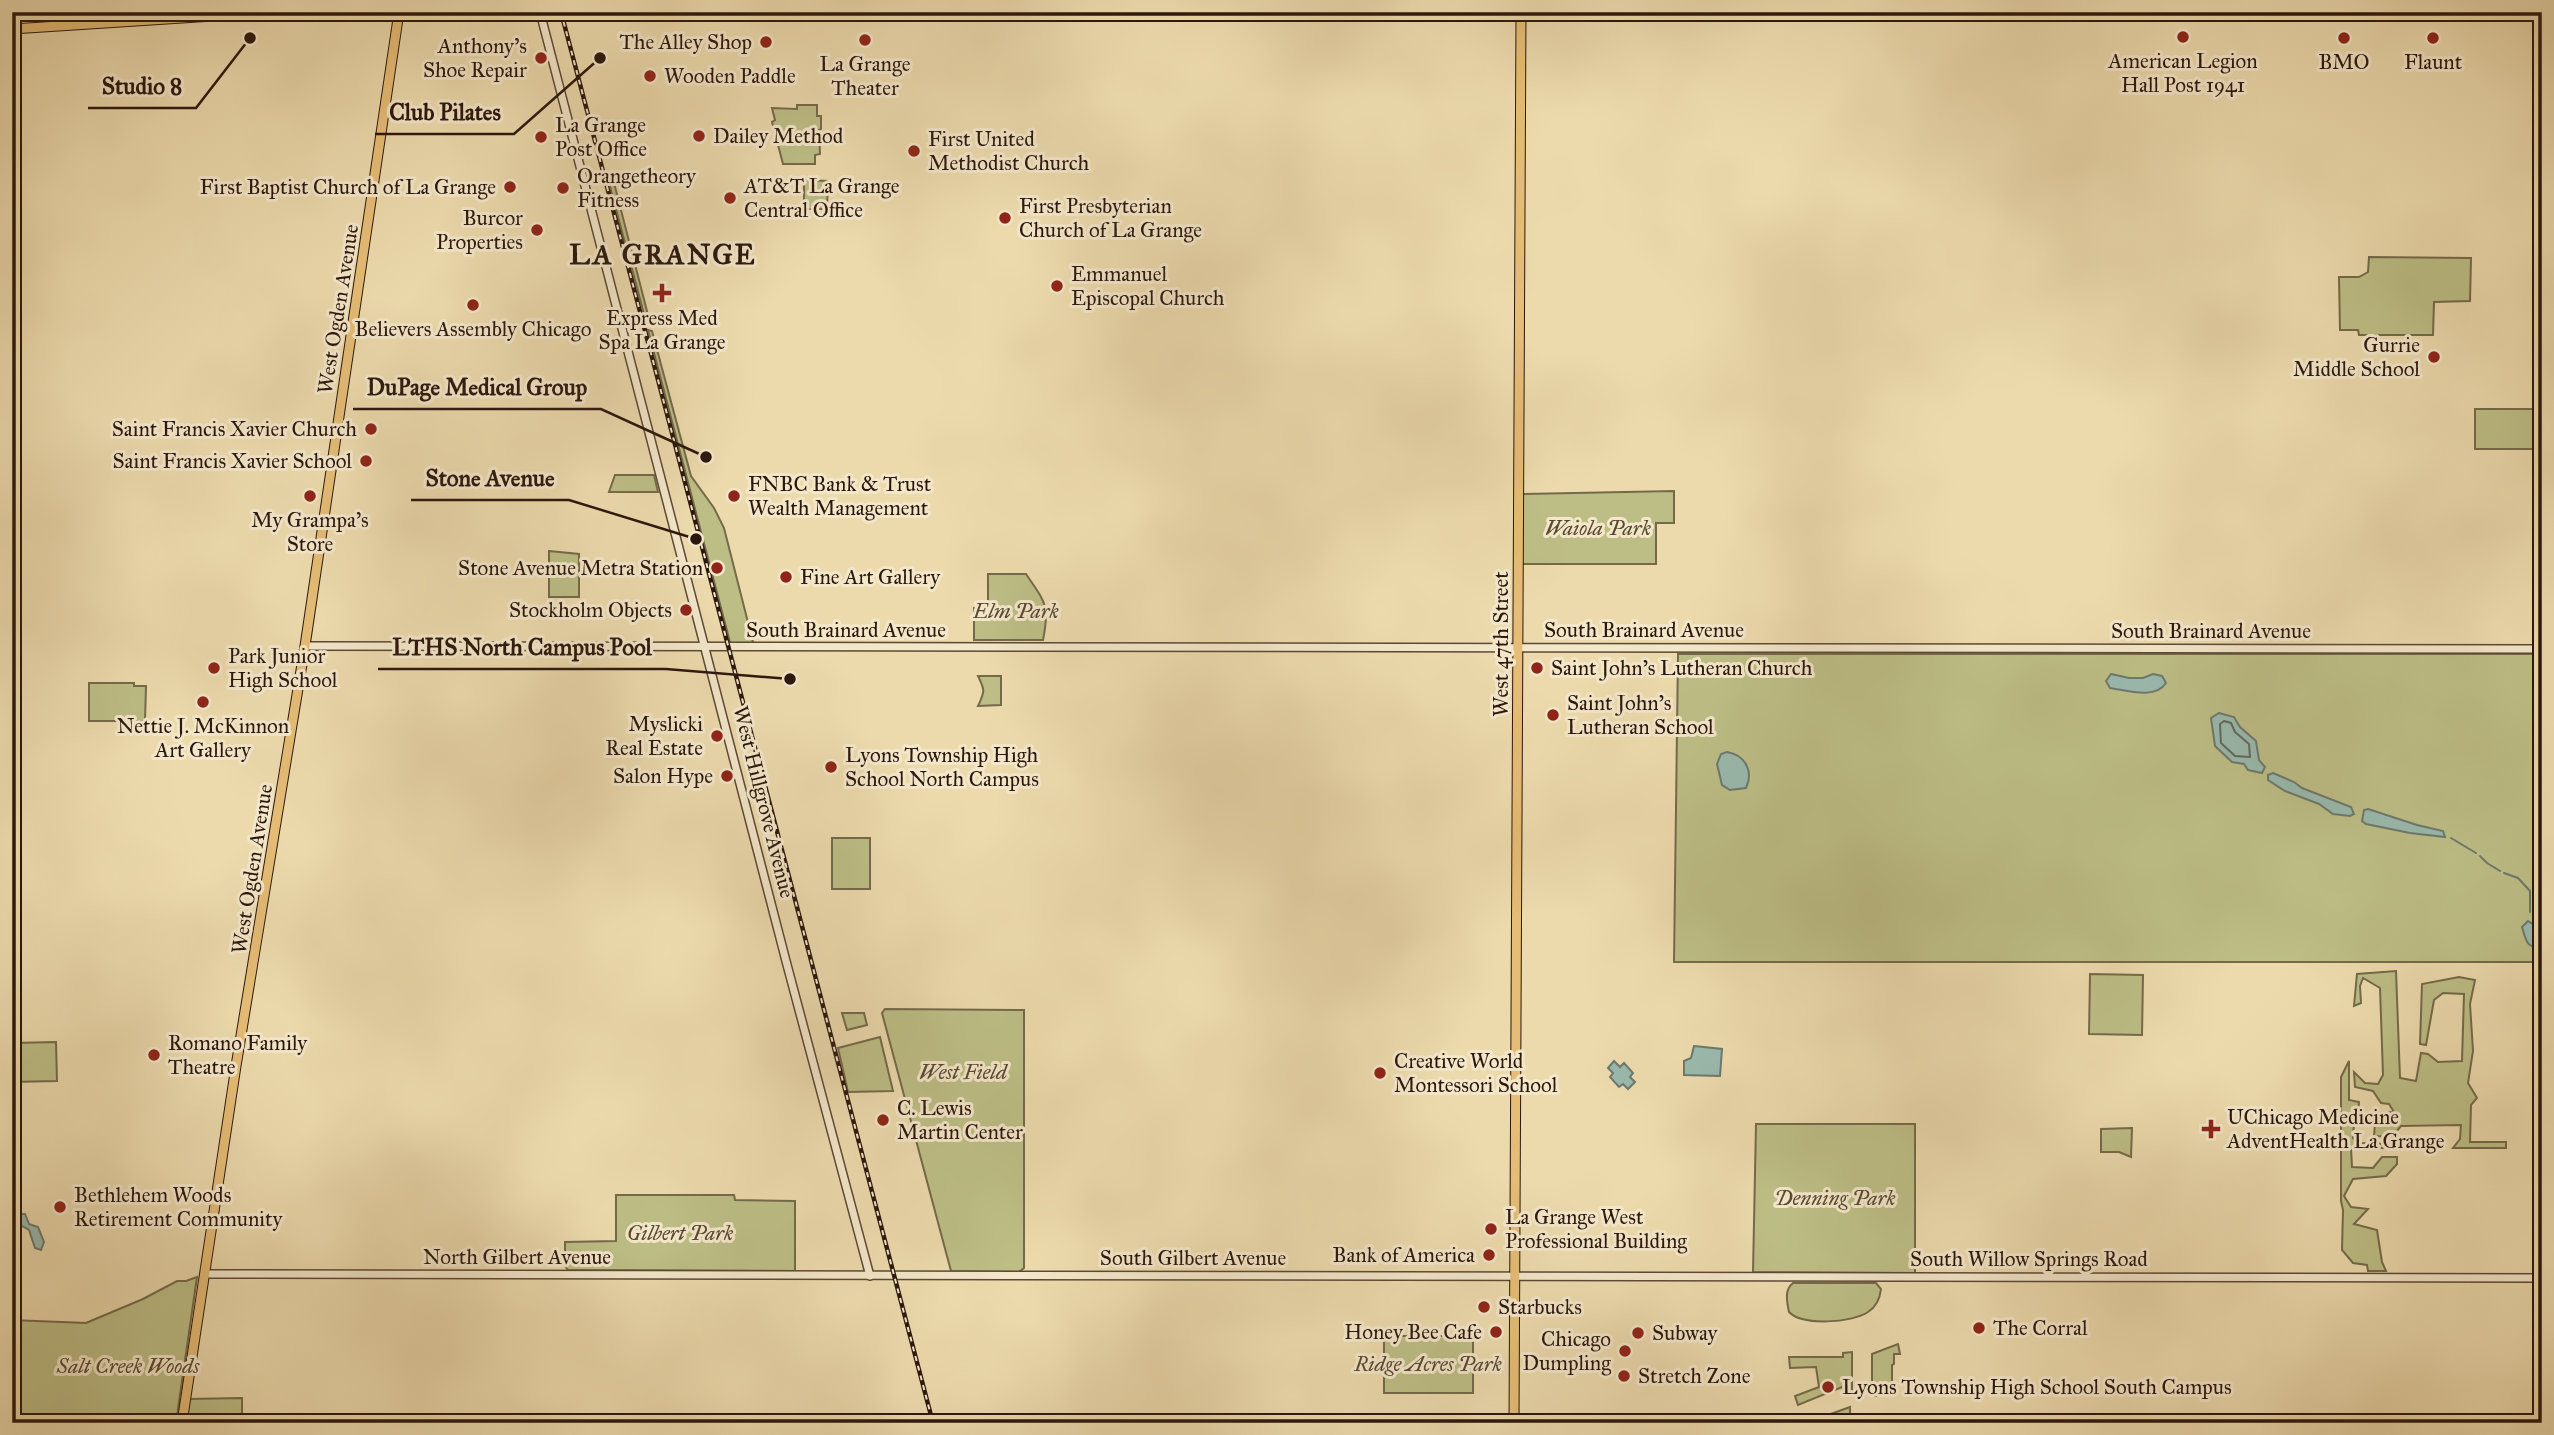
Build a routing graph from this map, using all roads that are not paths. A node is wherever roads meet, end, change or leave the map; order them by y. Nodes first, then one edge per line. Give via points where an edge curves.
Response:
1 (275, 12) edge
2 (399, 12) edge
3 (540, 12) edge
4 (1521, 12) edge
5 (12, 29) edge
6 (305, 646) junction
7 (705, 646) junction
8 (1518, 648) junction
9 (2542, 649) edge
10 (205, 1274) junction
11 (870, 1276) junction
12 (1516, 1276) junction
13 (2542, 1278) edge
14 (182, 1423) edge
15 (1514, 1423) edge

1 - 5 main road
2 - 6 main road, West Ogden Avenue
3 - 7 street, West Hillgrove Avenue
4 - 8 main road, West 47th Street
6 - 7 street, South Brainard Avenue
6 - 10 main road, West Ogden Avenue
7 - 8 street, South Brainard Avenue
7 - 11 street, West Hillgrove Avenue
8 - 9 street, South Brainard Avenue
8 - 12 main road, West 47th Street
10 - 11 street, North Gilbert Avenue
10 - 14 main road, West Ogden Avenue
11 - 12 street, South Gilbert Avenue
12 - 13 street, South Willow Springs Road
12 - 15 main road, West 47th Street

